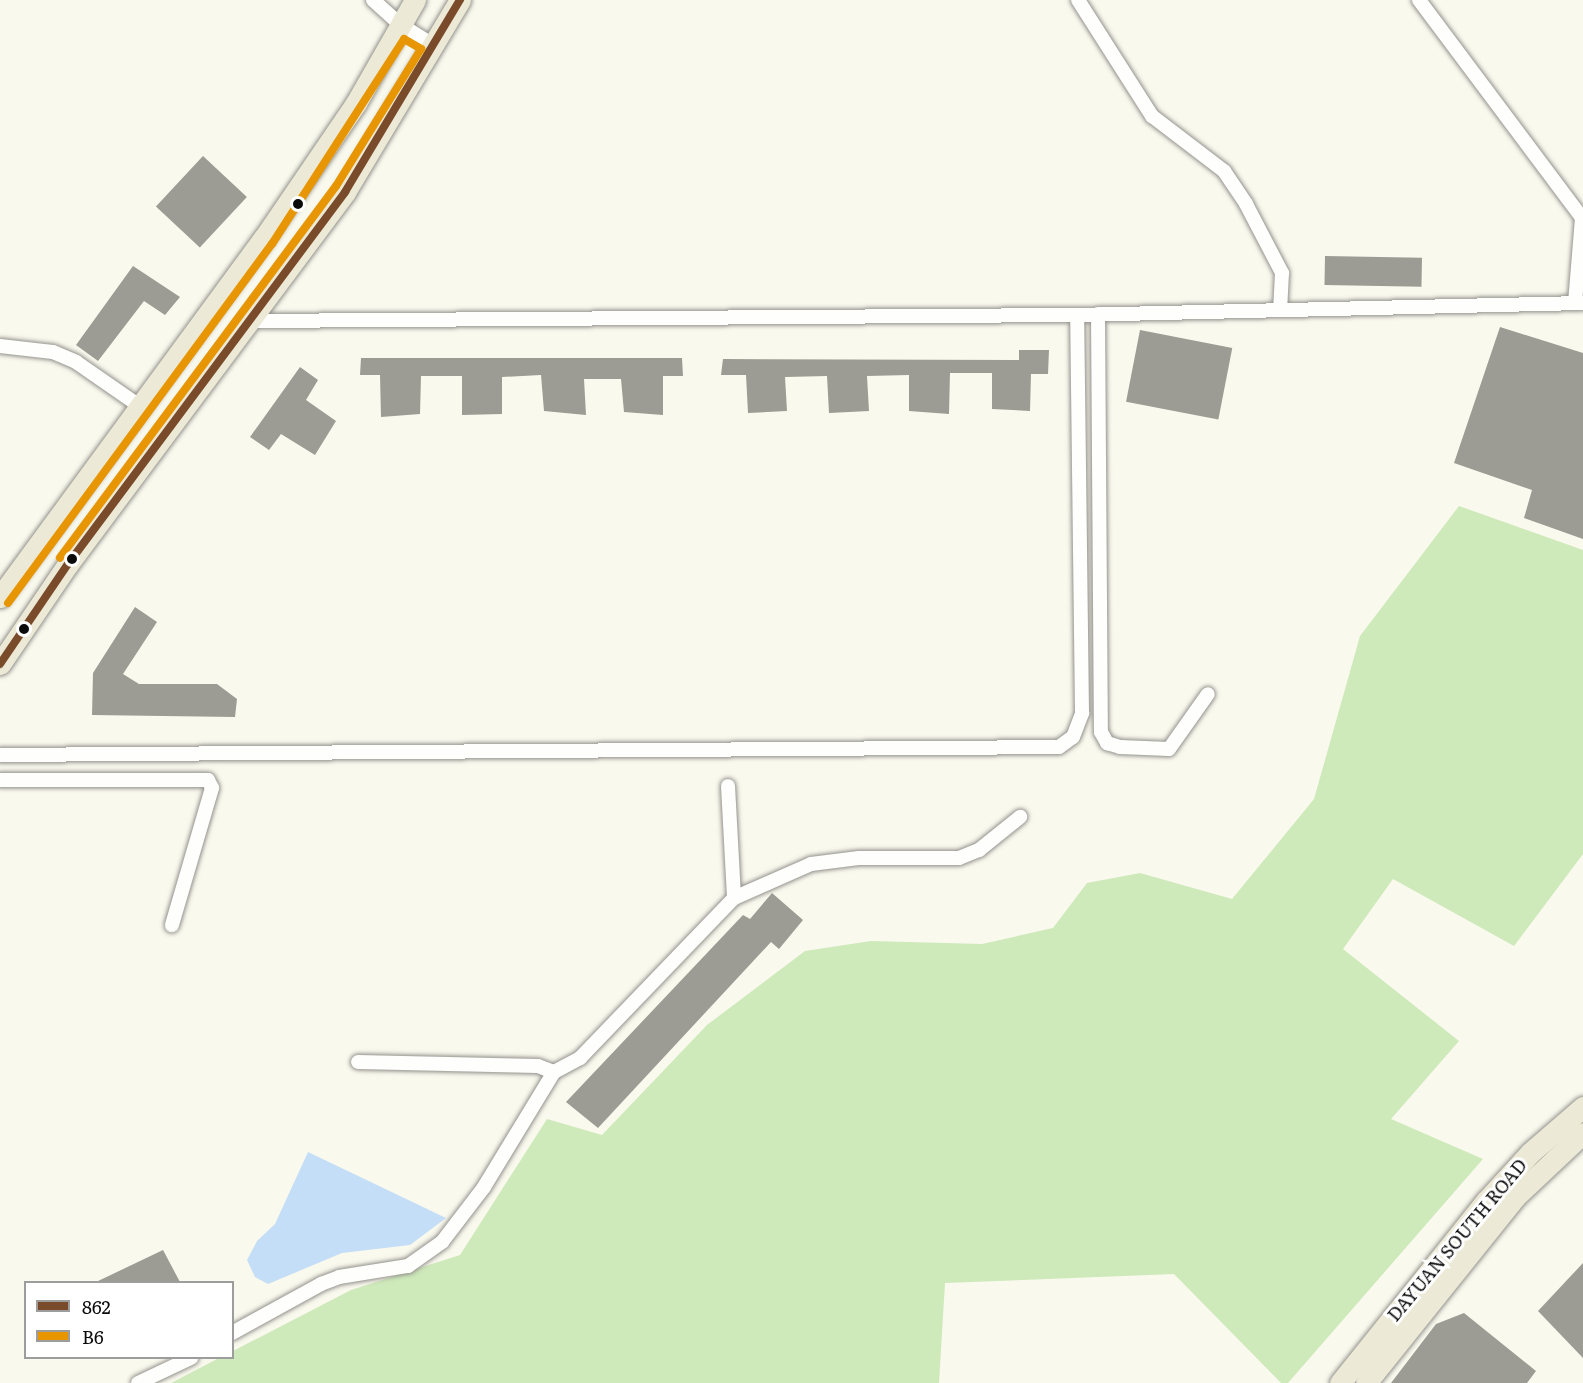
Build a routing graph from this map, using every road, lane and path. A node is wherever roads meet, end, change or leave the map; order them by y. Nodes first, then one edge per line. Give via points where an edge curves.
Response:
1 (373, 0) edge
2 (415, 0) edge
3 (460, 0) edge
4 (1078, 0) edge
5 (1419, 0) edge
6 (401, 25) junction
7 (435, 46) junction
8 (1579, 303) edge
9 (1280, 309) junction
10 (1098, 314) junction
11 (1077, 315) junction
12 (252, 321) junction
13 (0, 346) edge
14 (141, 407) junction
15 (0, 597) edge
16 (0, 664) edge
17 (1208, 694) dead end
18 (0, 755) edge
19 (0, 780) edge
20 (728, 786) dead end
21 (1020, 817) dead end
22 (734, 898) junction
23 (172, 925) dead end
24 (358, 1062) dead end
25 (554, 1072) junction
26 (1583, 1107) edge
27 (1583, 1133) edge
28 (234, 1332) edge
29 (189, 1359) edge
30 (138, 1383) edge
31 (1340, 1383) edge
32 (1366, 1383) edge

1 - 6 street
2 - 6 main road
3 - 7 main road
4 - 9 street via 1152,116 1224,171 1246,204 1282,273
5 - 8 street via 1582,218
6 - 7 street
6 - 14 main road via 318,160
7 - 12 main road via 356,176
8 - 9 street
9 - 10 street
10 - 11 street
10 - 17 street via 1101,732 1107,743 1120,747 1169,749
11 - 12 street
11 - 18 street via 1082,713 1073,736 1059,747
12 - 16 main road via 68,564
13 - 14 street via 54,352 76,362
14 - 15 main road
19 - 23 street via 208,780 212,788
20 - 22 street
21 - 22 street via 979,850 959,858 859,858 811,864
22 - 25 street via 579,1058
24 - 25 street via 538,1066
25 - 28 street via 484,1187 442,1242 408,1266 330,1280
26 - 31 main road, DAYUAN SOUTH ROAD via 1493,1192
27 - 32 main road, DAYUAN SOUTH ROAD via 1515,1197
29 - 30 street

